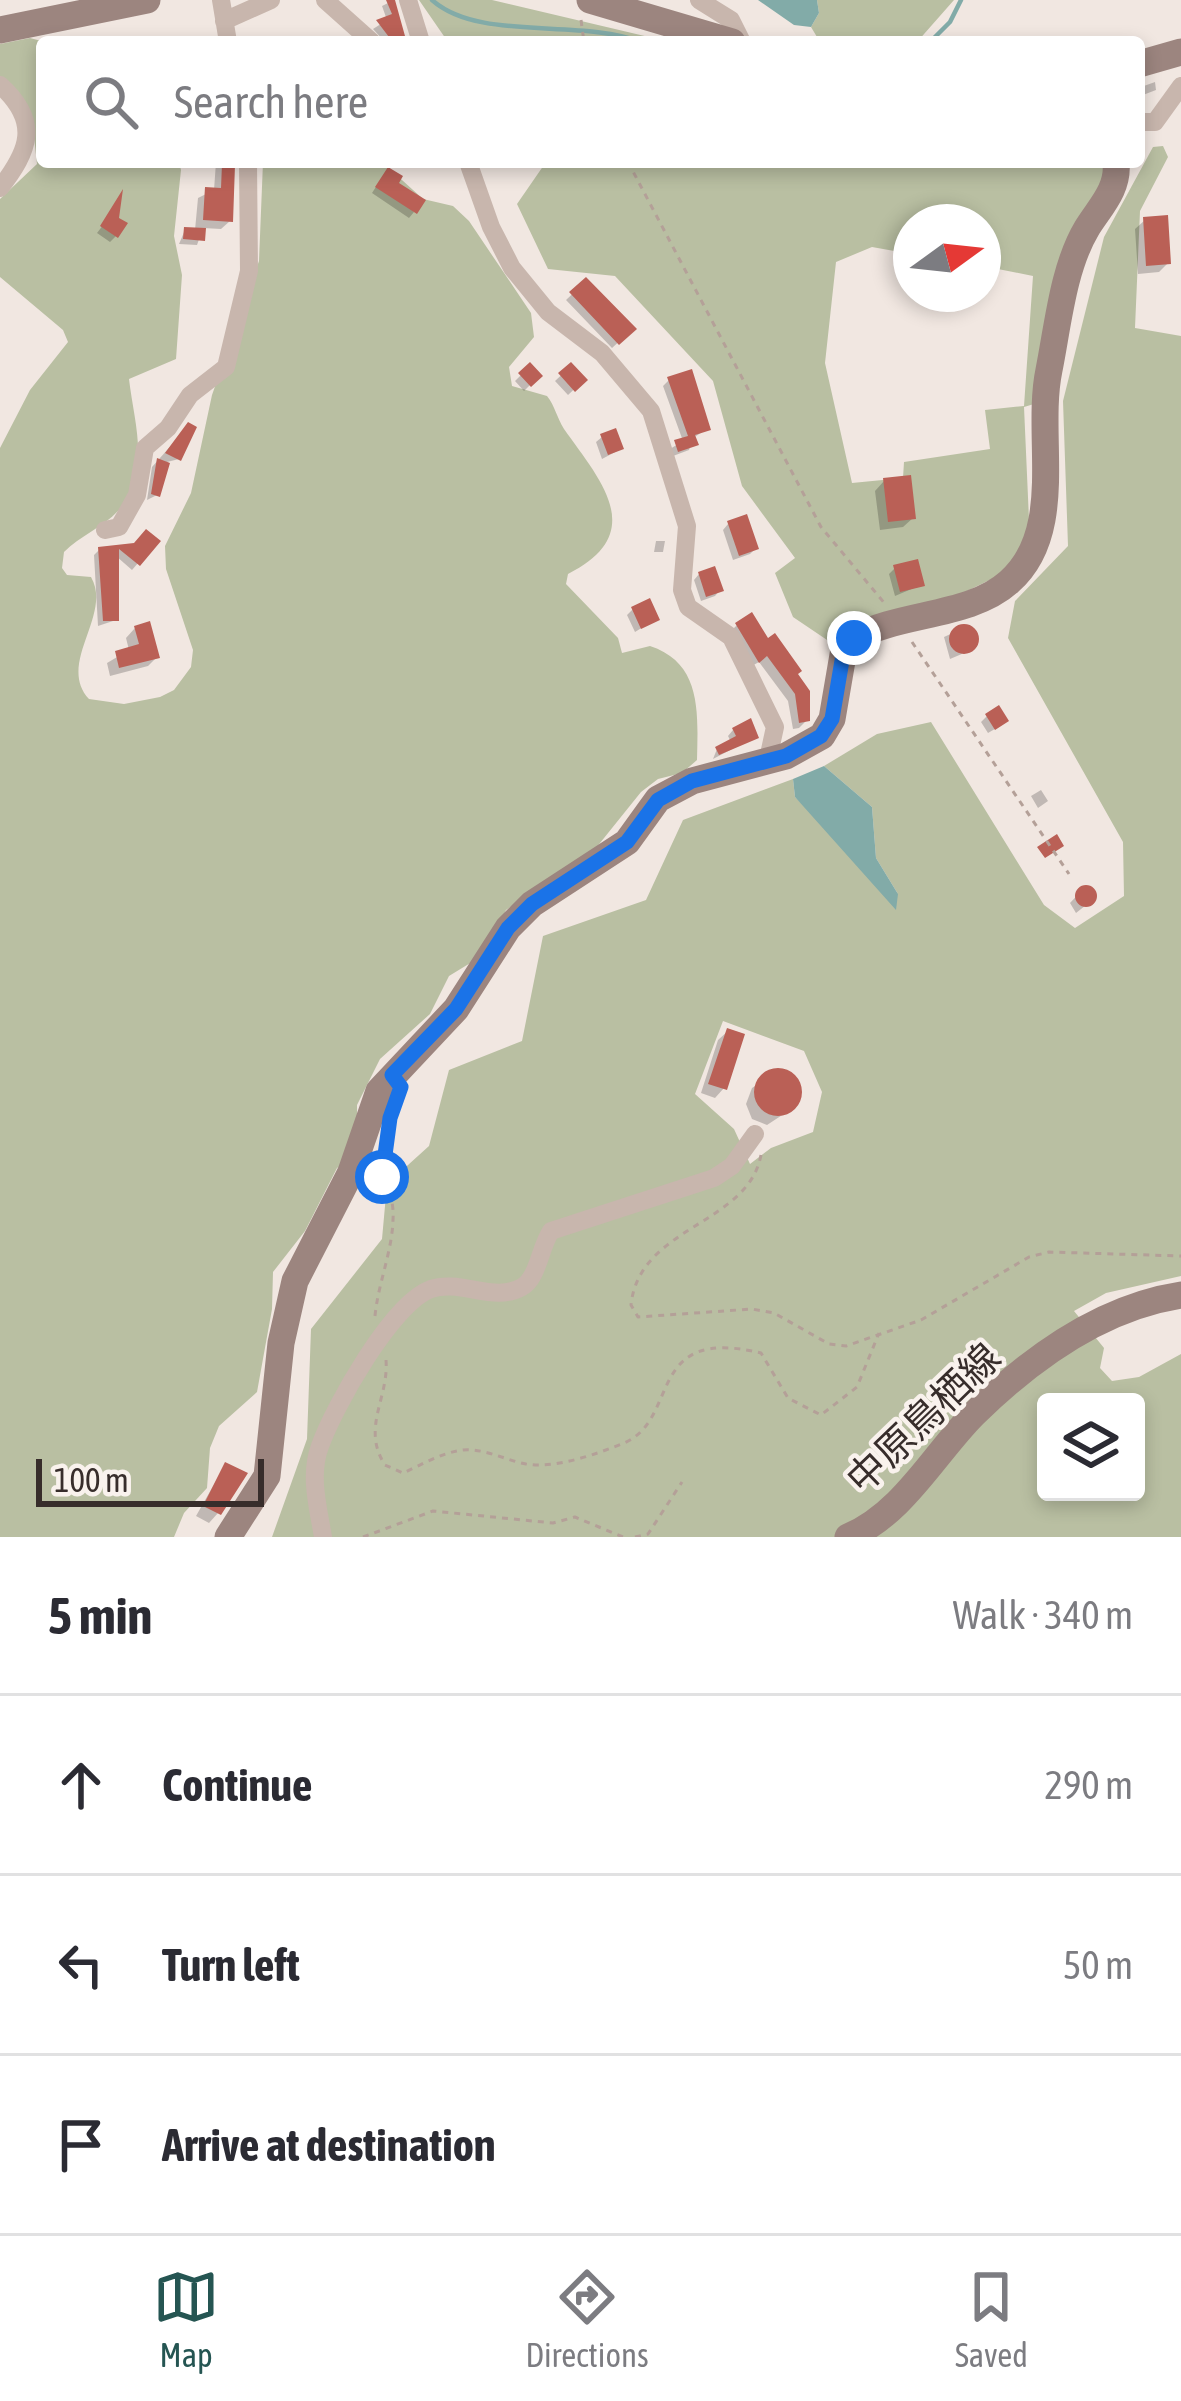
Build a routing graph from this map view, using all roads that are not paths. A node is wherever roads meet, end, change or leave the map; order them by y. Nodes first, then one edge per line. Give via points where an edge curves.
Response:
1 (147, 0) edge
2 (221, 0) edge
3 (271, 0) edge
4 (325, 0) edge
5 (408, 0) edge
6 (699, 0) edge
7 (586, 12) edge
8 (224, 21) junction
9 (0, 30) edge
10 (227, 36) edge
11 (365, 36) edge
12 (419, 36) edge
13 (703, 36) edge
14 (739, 36) edge
15 (1181, 52) edge
16 (1145, 62) edge
17 (0, 85) edge
18 (1181, 86) edge
19 (1145, 122) edge
20 (248, 168) edge
21 (470, 168) edge
22 (1115, 168) edge
23 (0, 188) edge
24 (105, 530) dead end
25 (768, 760) junction
26 (755, 1133) road end
27 (1181, 1295) edge
28 (228, 1537) edge
29 (323, 1537) edge
30 (848, 1537) edge

1 - 9 street
2 - 8 street
3 - 8 street
4 - 11 street
5 - 12 street
6 - 14 street via 731,20
7 - 13 street
8 - 10 street
15 - 16 street
17 - 23 street via 28,139
18 - 19 street via 1155,122
20 - 24 street via 249,271 226,367 145,448 137,496 119,527
21 - 25 street via 512,268 651,411 687,526 682,590 688,607 731,637 775,728
22 - 25 street via 1076,253 1048,373 1043,515 1024,567 994,594 869,630 844,649 832,719 821,736
25 - 28 street via 692,781 658,800 627,842 532,904 456,1009 379,1091 351,1172 295,1281 280,1343 267,1476
26 - 29 street via 714,1178 551,1232 520,1289 430,1289 412,1300 378,1341 319,1447 314,1480
27 - 30 street, 中原鳥栖線 via 1115,1311 1061,1343 973,1414 925,1475

